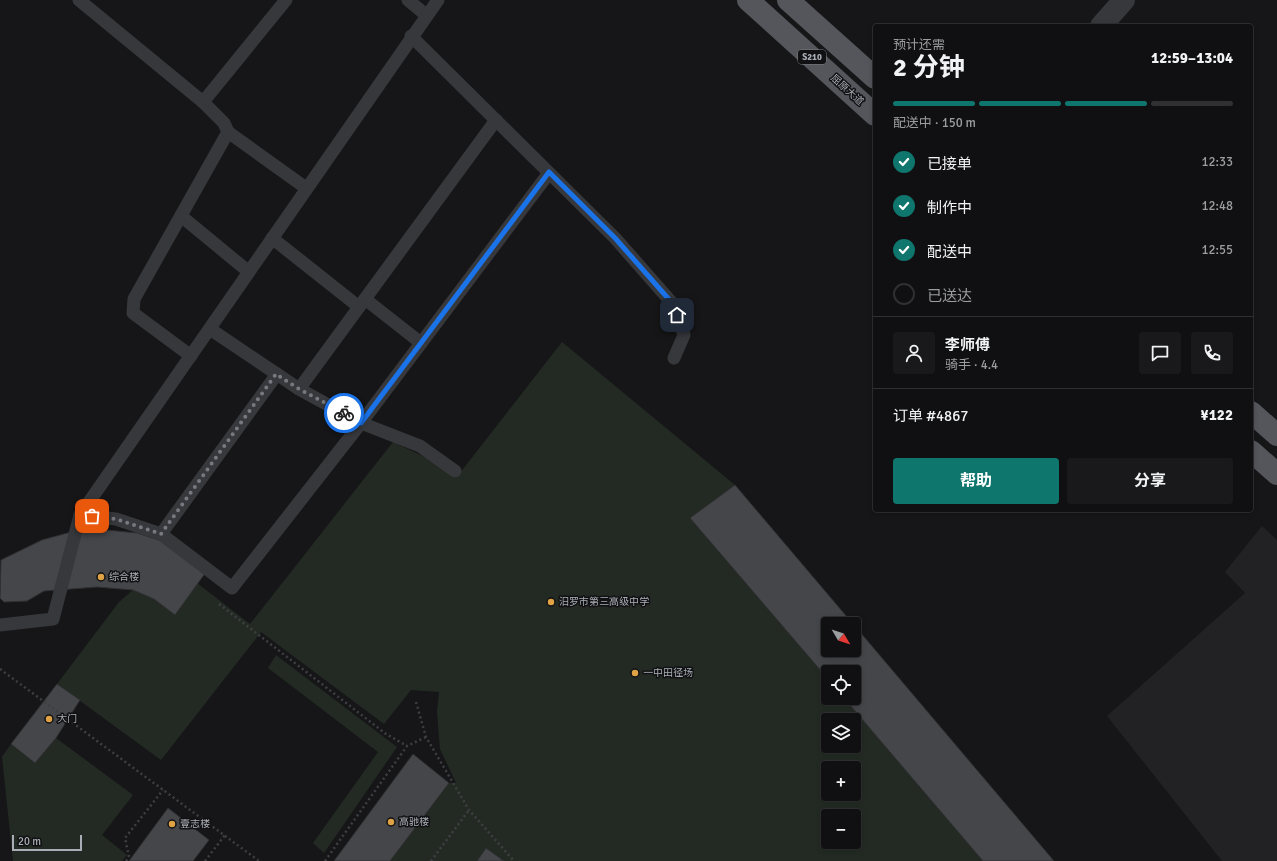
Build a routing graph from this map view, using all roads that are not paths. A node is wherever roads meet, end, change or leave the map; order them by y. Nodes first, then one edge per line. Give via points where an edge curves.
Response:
1 (79, 0) edge
2 (286, 0) edge
3 (408, 0) edge
4 (438, 0) edge
5 (748, 0) edge
6 (788, 0) edge
7 (1124, 0) edge
8 (426, 15) junction
9 (1103, 24) edge
10 (411, 36) junction
11 (873, 76) edge
12 (203, 102) junction
13 (873, 113) edge
14 (496, 120) junction
15 (228, 132) junction
16 (549, 172) junction
17 (306, 188) junction
18 (181, 216) junction
19 (272, 238) junction
20 (249, 272) junction
21 (362, 303) junction
22 (210, 329) junction
23 (421, 343) junction
24 (191, 356) junction
25 (674, 358) dead end
26 (276, 374) junction
27 (299, 389) junction
28 (1253, 414) edge
29 (361, 423) junction
30 (1277, 435) edge
31 (1253, 453) edge
32 (455, 471) dead end
33 (1277, 474) edge
34 (80, 514) junction
35 (161, 534) junction
36 (0, 625) edge

1 - 12 lane
2 - 12 lane
3 - 8 lane
4 - 8 lane
5 - 13 main road, 屈原大道 / S210
6 - 11 main road, S210
7 - 9 street
8 - 10 lane
10 - 14 lane
10 - 17 lane
12 - 15 lane via 224,123
14 - 16 lane
14 - 21 lane
15 - 17 lane
15 - 18 lane
16 - 23 lane
16 - 25 lane via 615,238 673,304 684,335
17 - 19 lane
18 - 20 lane
18 - 24 lane via 134,299 133,313
19 - 20 lane
19 - 21 lane
20 - 22 lane
21 - 23 lane
21 - 27 lane
22 - 24 lane
22 - 26 lane
23 - 29 lane
24 - 34 lane
26 - 27 lane
26 - 35 lane
27 - 29 lane
28 - 30 main road
29 - 32 lane via 420,446
29 - 35 lane via 232,588
31 - 33 main road
34 - 35 lane via 116,519
34 - 36 lane via 53,619

